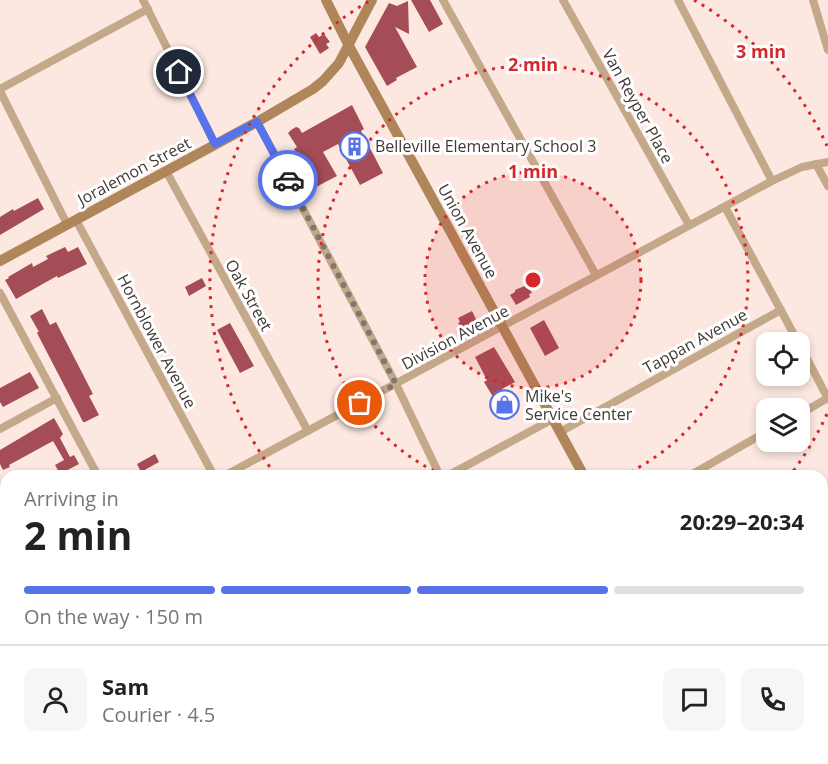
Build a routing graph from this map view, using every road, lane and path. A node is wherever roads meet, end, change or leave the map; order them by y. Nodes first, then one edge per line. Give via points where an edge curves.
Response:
1 (143, 0) edge
2 (326, 0) edge
3 (372, 0) edge
4 (443, 0) edge
5 (563, 0) edge
6 (678, 0) edge
7 (813, 0) edge
8 (148, 9) junction
9 (349, 46) junction
10 (828, 50) edge
11 (0, 90) edge
12 (257, 122) junction
13 (215, 144) junction
14 (828, 162) edge
15 (816, 164) junction
16 (166, 171) junction
17 (772, 182) junction
18 (828, 186) edge
19 (725, 207) junction
20 (72, 222) junction
21 (689, 225) junction
22 (0, 261) edge
23 (596, 275) junction
24 (0, 293) edge
25 (780, 310) junction
26 (503, 327) junction
27 (792, 332) edge
28 (810, 364) edge
29 (396, 384) junction
30 (57, 398) junction
31 (828, 398) edge
32 (810, 408) edge
33 (554, 419) junction
34 (0, 429) edge
35 (308, 431) junction
36 (560, 432) junction
37 (756, 438) edge
38 (95, 470) edge
39 (211, 470) edge
40 (235, 470) edge
41 (437, 470) edge
42 (458, 470) edge
43 (581, 470) edge
44 (700, 470) edge

1 - 8 street
2 - 9 street, Union Avenue
3 - 9 street, Joralemon Street
4 - 23 street
5 - 21 street, Van Reyper Place
6 - 17 street
7 - 10 street
8 - 11 street
8 - 13 street
9 - 12 street, Joralemon Street via 339,63 313,89
9 - 26 street, Union Avenue
11 - 20 street, Hornblower Avenue
12 - 13 street, Joralemon Street
12 - 29 street
13 - 16 street, Joralemon Street
14 - 15 street, Division Avenue
15 - 17 street, Division Avenue
15 - 18 street
16 - 20 street, Joralemon Street
16 - 35 street, Oak Street
17 - 19 street, Division Avenue
19 - 21 street, Division Avenue
19 - 25 street
20 - 22 street, Joralemon Street
20 - 39 street, Hornblower Avenue
21 - 23 street, Division Avenue
23 - 26 street, Division Avenue
24 - 30 street
25 - 27 street
25 - 36 street, Tappan Avenue
26 - 29 street, Division Avenue
26 - 33 street, Union Avenue
28 - 31 street
29 - 35 street, Division Avenue
29 - 41 street
30 - 34 street
30 - 38 street
31 - 32 street
33 - 36 street, Union Avenue
33 - 42 street
35 - 40 street, Division Avenue
36 - 43 street, Union Avenue
37 - 44 street

